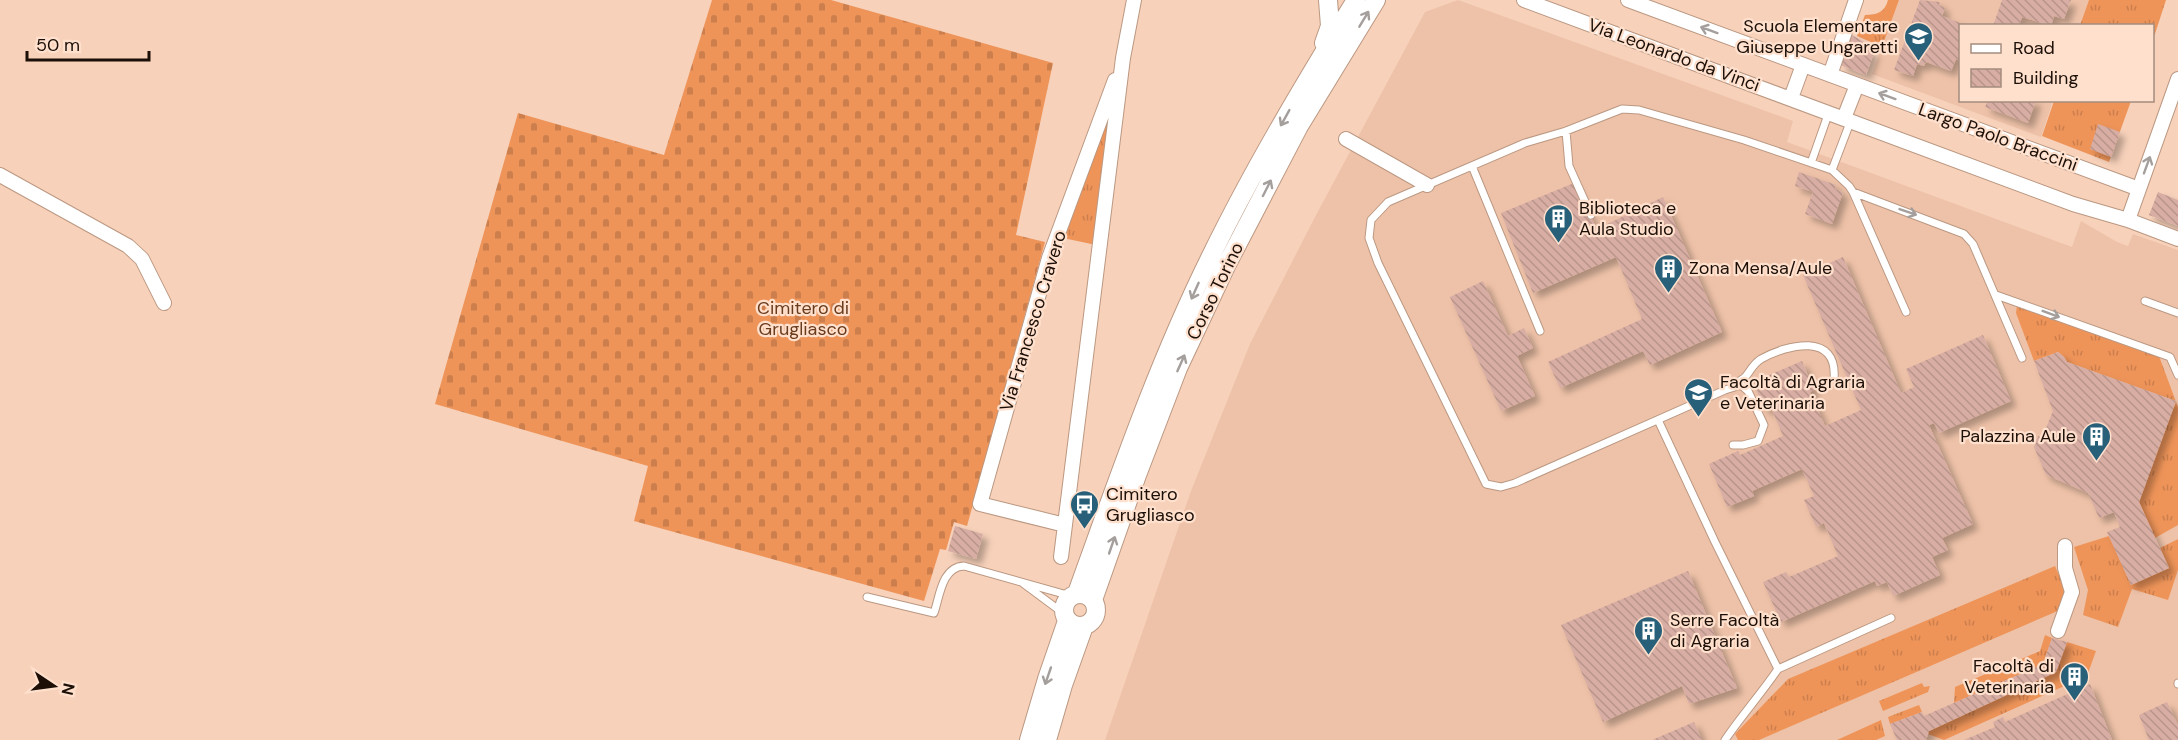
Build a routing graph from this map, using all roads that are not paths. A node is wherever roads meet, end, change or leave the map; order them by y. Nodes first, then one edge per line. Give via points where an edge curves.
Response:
1 (1134, 0) edge
2 (1328, 0) edge
3 (1356, 0) edge
4 (1376, 0) edge
5 (1524, 0) edge
6 (1628, 0) edge
7 (1856, 0) edge
8 (1123, 58) junction
9 (1803, 65) junction
10 (1315, 67) junction
11 (1830, 75) junction
12 (2178, 79) edge
13 (1857, 85) junction
14 (1791, 98) junction
15 (1829, 112) junction
16 (1847, 119) junction
17 (1566, 131) junction
18 (1346, 139) dead end
19 (1811, 163) junction
20 (1472, 166) junction
21 (1832, 170) junction
22 (0, 175) edge
23 (1427, 185) junction
24 (2139, 189) junction
25 (1853, 192) junction
26 (1591, 216) dead end
27 (2128, 220) junction
28 (2178, 239) edge
29 (1996, 295) junction
30 (2145, 301) dead end
31 (164, 303) dead end
32 (1906, 312) dead end
33 (2178, 313) edge
34 (1540, 331) dead end
35 (2022, 358) dead end
36 (2178, 375) edge
37 (1834, 379) dead end
38 (1725, 390) junction
39 (1658, 420) junction
40 (1733, 445) dead end
41 (1065, 525) junction
42 (2065, 546) dead end
43 (1061, 557) dead end
44 (1019, 581) junction
45 (1080, 596) junction
46 (867, 597) dead end
47 (1891, 618) dead end
48 (1072, 620) junction
49 (2058, 631) dead end
50 (1778, 669) junction
51 (1029, 740) edge
52 (1047, 740) edge
53 (1725, 740) edge

1 - 8 street, Via Francesco Cravero
2 - 10 street via 1330,26
3 - 10 street, Corso Torino
45 -> 4 street, Corso Torino via 1137,475 1178,368 1226,266 1299,126
5 - 14 street, Via Leonardo da Vinci
9 -> 6 street, Via Leonardo da Vinci
7 - 11 street
8 - 41 street, Via Francesco Cravero
8 - 41 street, Via Francesco Cravero via 1049,258 980,504
9 - 11 street, Largo Paolo Braccini
9 - 14 street
10 -> 45 street, Corso Torino via 1216,246 1164,359 1126,457
11 - 13 street, Largo Paolo Braccini
24 -> 12 street
13 - 16 street
24 -> 13 street, Largo Paolo Braccini
14 - 15 street, Largo Paolo Braccini
15 - 16 street, Largo Paolo Braccini
15 - 19 lane
16 - 21 lane
16 - 27 street, Largo Paolo Braccini via 2073,204
17 - 19 lane via 1622,109 1639,110
17 - 20 lane via 1525,143
17 - 26 lane via 1569,165
18 - 23 street
19 - 21 lane
20 - 23 lane
20 - 34 lane
21 - 25 lane
22 - 31 street via 128,246 142,259
23 - 39 lane via 1388,202 1371,220 1369,238 1377,263 1486,484 1501,487 1515,483
24 - 27 street
25 -> 29 lane via 1964,234 1973,244
25 - 32 lane
27 - 28 street
29 - 35 lane
29 -> 36 lane via 2170,357
30 - 33 lane
37 - 38 lane via 1833,361 1814,345 1762,359 1749,369 1746,377
38 - 39 lane
38 - 40 lane via 1742,385 1764,425 1758,441
39 - 50 lane
41 - 43 street, Via Francesco Cravero
42 - 49 street via 2065,568 2072,592
44 - 45 lane
44 - 46 lane via 957,566 945,580 934,613
44 - 48 lane
45 - 48 street, Corso Torino via 1066,601
45 - 48 street, Corso Torino via 1096,605 1096,614 1094,619
47 - 50 lane
48 -> 51 street, Corso Torino
48 - 52 street, Corso Torino via 1063,685
50 - 53 lane

